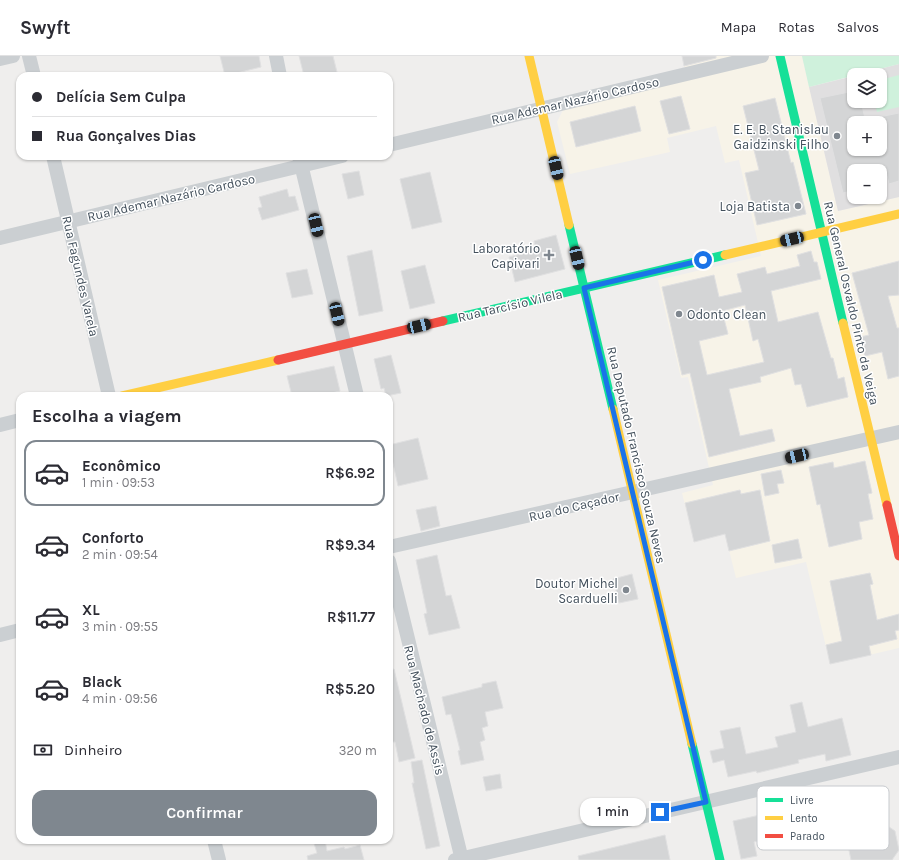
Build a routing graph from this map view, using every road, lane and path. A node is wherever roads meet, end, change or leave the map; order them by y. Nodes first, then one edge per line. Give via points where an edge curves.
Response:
1 (13, 56) edge
2 (29, 56) edge
3 (276, 56) edge
4 (529, 56) edge
5 (762, 56) edge
6 (780, 56) edge
7 (0, 59) edge
8 (33, 72) edge
9 (279, 72) edge
10 (542, 108) junction
11 (393, 144) edge
12 (54, 160) edge
13 (300, 161) edge
14 (899, 214) edge
15 (68, 221) junction
16 (822, 232) junction
17 (0, 238) edge
18 (584, 288) junction
19 (344, 344) junction
20 (108, 392) edge
21 (139, 392) edge
22 (356, 392) edge
23 (16, 421) edge
24 (0, 424) edge
25 (899, 432) edge
26 (871, 439) junction
27 (632, 492) junction
28 (393, 546) edge
29 (899, 556) edge
30 (393, 578) edge
31 (16, 631) edge
32 (0, 635) edge
33 (899, 757) edge
34 (775, 786) edge
35 (757, 790) edge
36 (706, 802) junction
37 (215, 844) edge
38 (219, 860) edge
39 (460, 860) edge
40 (720, 860) edge

1 - 7 street
2 - 8 street
3 - 9 street
4 - 10 street, Rua Deputado Francisco Souza Neves
5 - 10 street, Rua Ademar Nazário Cardoso
6 - 16 street, Rua General Osvaldo Pinto da Veiga
10 - 11 street, Rua Ademar Nazário Cardoso
10 - 18 street, Rua Deputado Francisco Souza Neves
12 - 15 street, Rua Fagundes Varela
13 - 15 street, Rua Ademar Nazário Cardoso
13 - 19 street
14 - 16 street, Rua Tarcísio Vilela
15 - 17 street, Rua Ademar Nazário Cardoso
15 - 20 street, Rua Fagundes Varela
16 - 18 street, Rua Tarcísio Vilela
16 - 26 street, Rua General Osvaldo Pinto da Veiga
18 - 19 street, Rua Tarcísio Vilela
18 - 27 street, Rua Deputado Francisco Souza Neves
19 - 21 street, Rua Tarcísio Vilela
19 - 22 street
23 - 24 street
25 - 26 street, Rua do Caçador
26 - 27 street, Rua do Caçador
26 - 29 street, Rua General Osvaldo Pinto da Veiga
27 - 28 street, Rua do Caçador
27 - 36 street, Rua Deputado Francisco Souza Neves
30 - 39 street, Rua Machado de Assis
31 - 32 street
33 - 34 street
35 - 36 street
36 - 39 street
36 - 40 street, Rua Deputado Francisco Souza Neves
37 - 38 street

